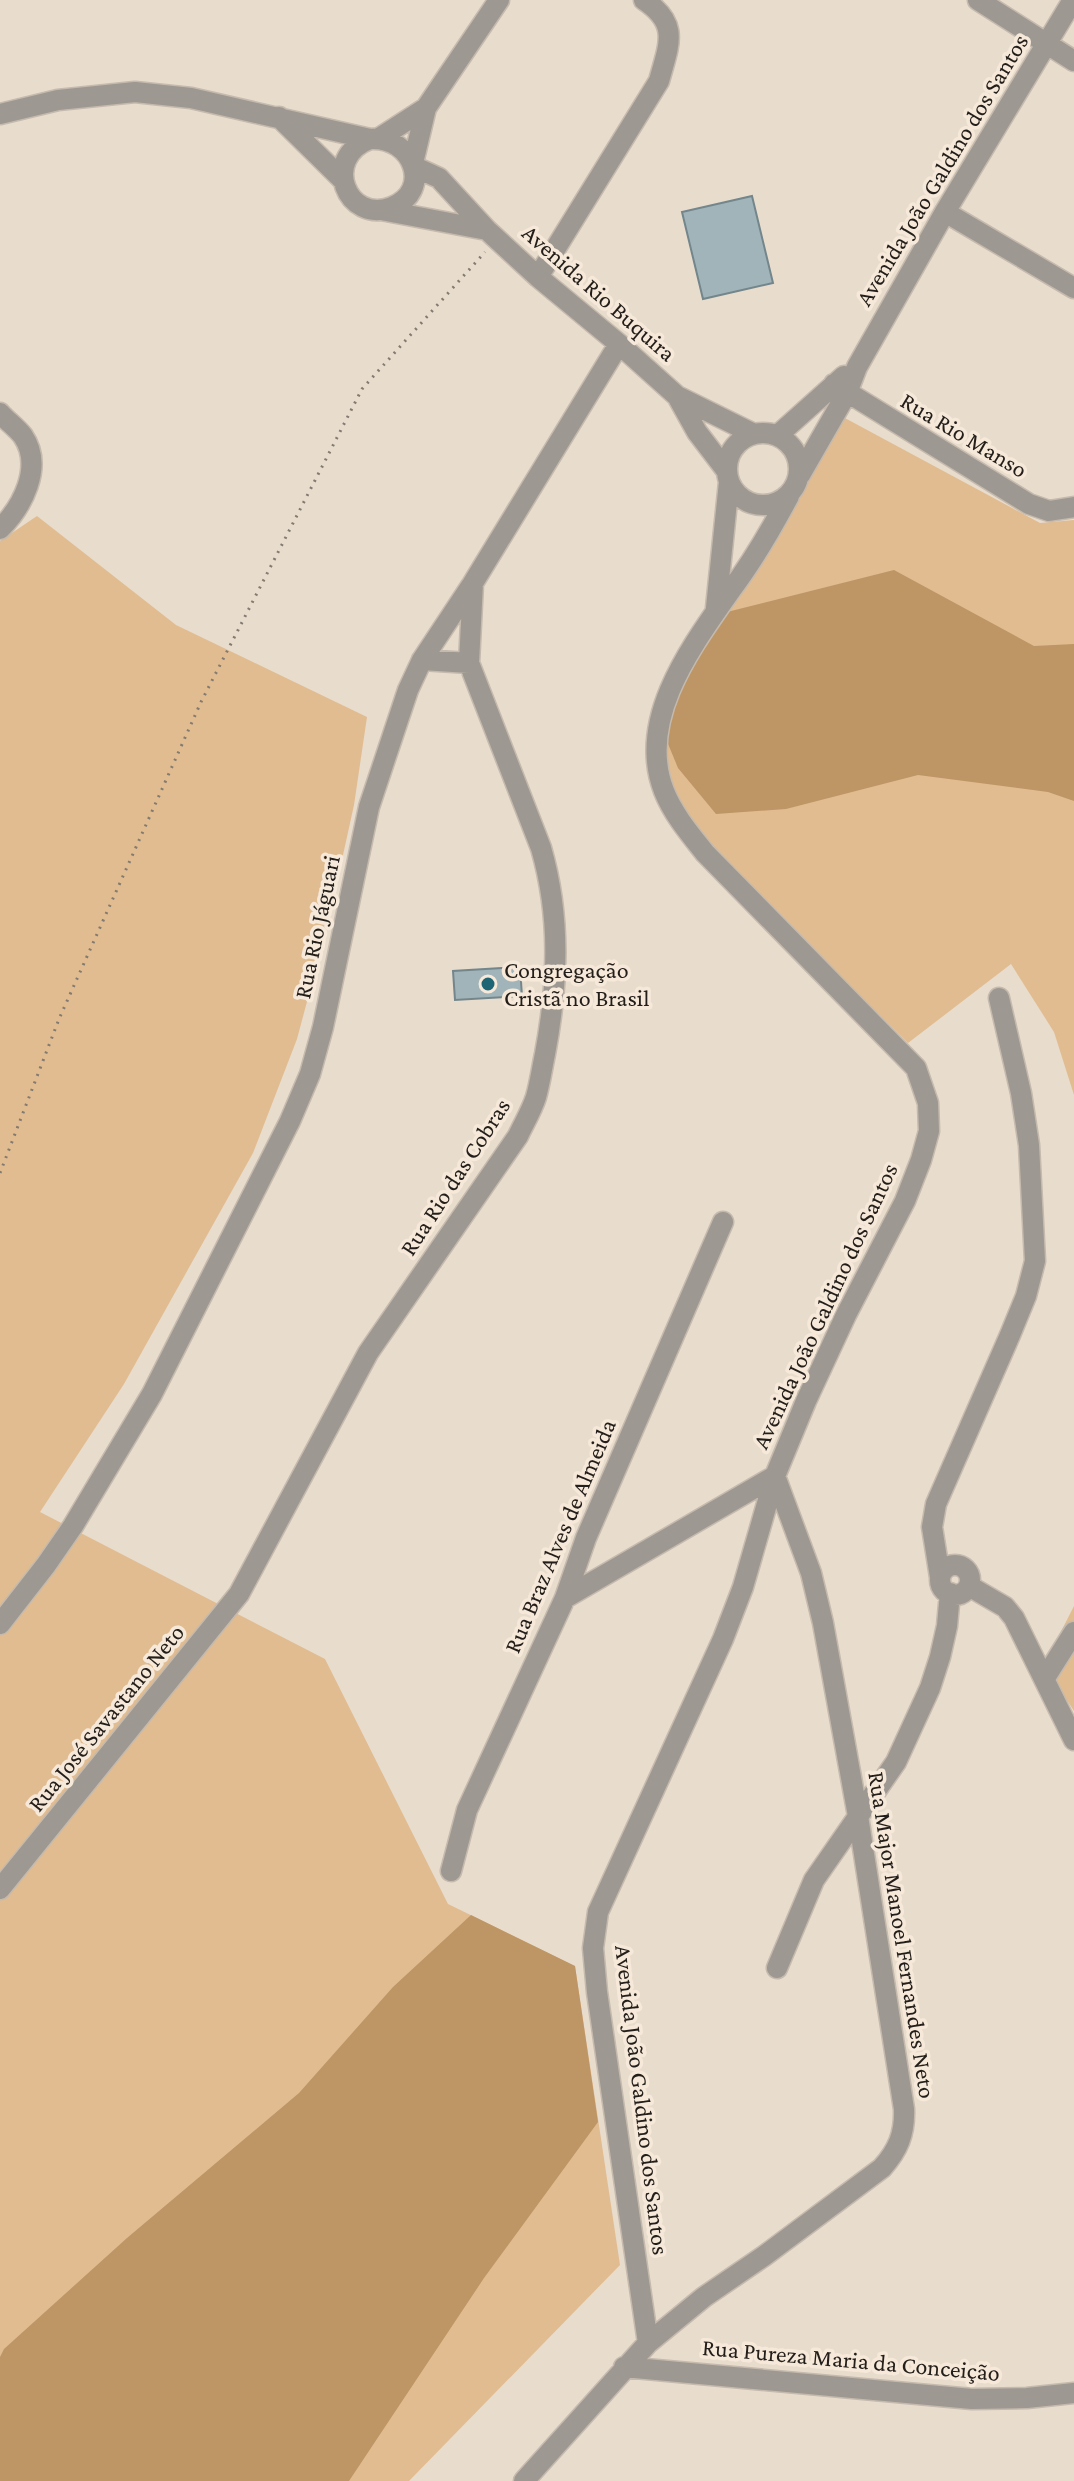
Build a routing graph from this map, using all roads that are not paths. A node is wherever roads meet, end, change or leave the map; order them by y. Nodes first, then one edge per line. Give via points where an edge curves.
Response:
1 (644, 0) edge
2 (978, 0) edge
3 (1073, 0) edge
4 (492, 2) edge
5 (1047, 44) junction
6 (1074, 61) edge
7 (426, 108) junction
8 (0, 114) edge
9 (279, 117) junction
10 (374, 139) junction
11 (413, 165) junction
12 (343, 180) junction
13 (381, 210) junction
14 (945, 212) junction
15 (492, 234) junction
16 (538, 277) junction
17 (1074, 288) edge
18 (619, 344) junction
19 (840, 389) junction
20 (677, 396) junction
21 (0, 413) edge
22 (754, 434) junction
23 (778, 435) junction
24 (800, 475) junction
25 (728, 476) junction
26 (789, 496) junction
27 (1074, 507) edge
28 (0, 529) edge
29 (473, 583) junction
30 (716, 608) junction
31 (422, 660) junction
32 (469, 663) junction
33 (999, 998) dead end
34 (723, 1222) dead end
35 (775, 1476) junction
36 (949, 1578) junction
37 (249, 1579) joint
38 (565, 1598) junction
39 (0, 1624) edge
40 (1074, 1632) edge
41 (1045, 1678) junction
42 (1074, 1740) edge
43 (858, 1816) junction
44 (451, 1871) dead end
45 (0, 1889) edge
46 (777, 1968) dead end
47 (648, 2343) junction
48 (624, 2367) junction
49 (1074, 2393) edge
50 (524, 2481) edge

1 - 16 street via 668,24 659,81
2 - 5 street
3 - 5 street, Avenida João Galdino dos Santos
4 - 7 street
5 - 6 street
5 - 14 street, Avenida João Galdino dos Santos
7 - 10 street
7 - 11 street
8 - 9 street via 58,100 135,92
9 - 10 street
9 - 12 street
10 - 11 street via 399,145
10 - 12 street via 347,157
11 - 13 street via 409,194
11 - 15 street, Avenida Rio Buquira via 439,178
12 - 13 street via 352,199
13 - 15 street
14 - 17 street
14 - 19 street, Avenida João Galdino dos Santos
15 - 16 street, Avenida Rio Buquira
16 - 18 street, Avenida Rio Buquira
18 - 20 street, Avenida Rio Buquira
18 - 29 street, Rua Rio Jáguari
19 - 23 street, Avenida João Galdino dos Santos
19 - 24 street
19 - 27 street, Rua Rio Manso via 1029,504 1049,511
20 - 22 street
20 - 25 street
21 - 28 street via 22,434 31,467 27,492
22 - 23 street
22 - 25 street via 734,447
23 - 24 street via 796,451
24 - 26 street
25 - 26 street via 744,501 755,505 767,506
25 - 30 street
26 - 30 street, Avenida João Galdino dos Santos
29 - 31 street, Rua Rio Jáguari
29 - 32 street, Rua Rio das Cobras
30 - 35 street, Avenida João Galdino dos Santos via 662,710 657,762 664,791 705,853 916,1068 928,1103 929,1131 905,1201 846,1315
31 - 32 street
31 - 39 street, Rua Rio Jáguari via 369,807 323,1027 290,1121 152,1394 73,1526
32 - 37 street, Rua Rio das Cobras via 541,848 551,888 557,963 536,1097 518,1136 368,1353
33 - 36 street via 1029,1145 1035,1261 1026,1296 932,1518
34 - 38 street, Rua Braz Alves de Almeida
35 - 38 street
35 - 43 street, Rua Major Manoel Fernandes Neto via 811,1573
35 - 47 street, Avenida João Galdino dos Santos via 723,1639 598,1912 593,1948 597,1992
36 - 41 street via 963,1592 969,1586 1005,1607
36 - 43 street via 947,1626 930,1688 896,1762
37 - 45 street, Rua José Savastano Neto
38 - 44 street, Rua Braz Alves de Almeida via 467,1810
40 - 41 street
41 - 42 street
43 - 46 street via 814,1880
43 - 47 street, Rua Major Manoel Fernandes Neto via 904,2109 901,2140 882,2168
47 - 48 street, Rua Major Manoel Fernandes Neto
48 - 49 street, Rua Pureza Maria da Conceição via 972,2399
48 - 50 street, Rua Major Manoel Fernandes Neto

